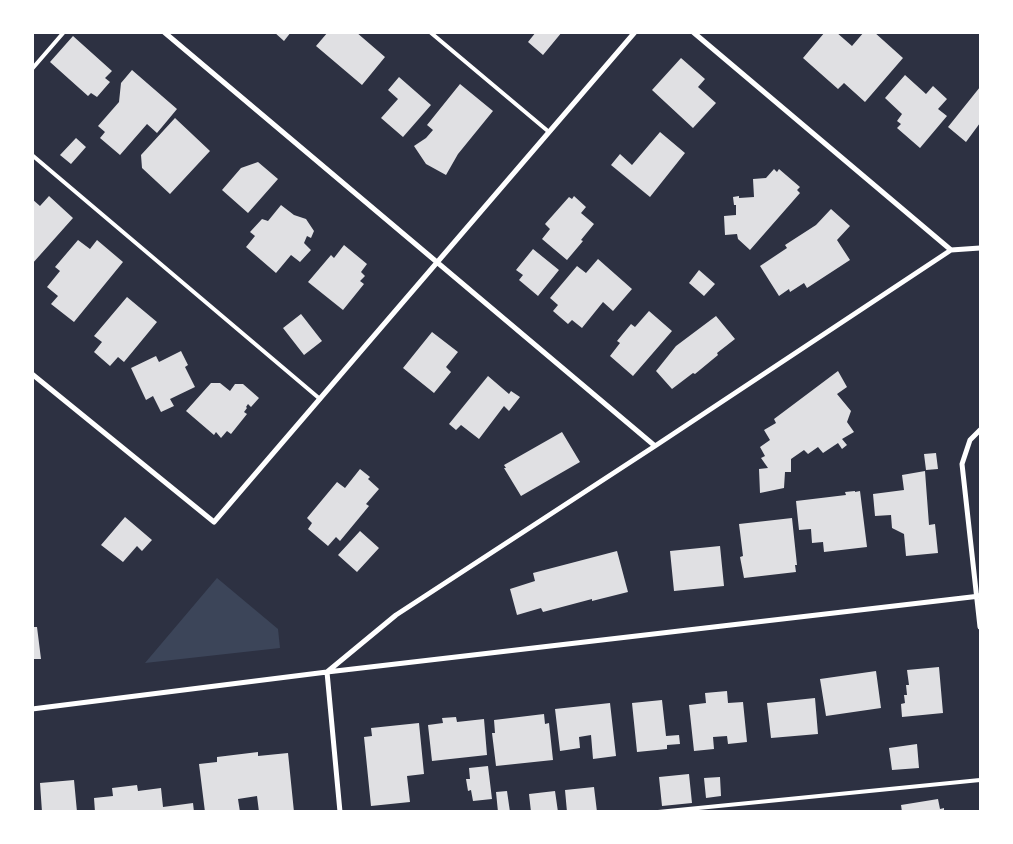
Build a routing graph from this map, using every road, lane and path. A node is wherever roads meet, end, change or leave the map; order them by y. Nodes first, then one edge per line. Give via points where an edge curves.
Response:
1 (64, 32) edge
2 (164, 32) edge
3 (430, 32) edge
4 (635, 32) edge
5 (693, 32) edge
6 (32, 69) edge
7 (549, 132) junction
8 (32, 155) edge
9 (980, 248) edge
10 (951, 250) junction
11 (438, 262) junction
12 (32, 374) edge
13 (320, 399) junction
14 (980, 430) edge
15 (655, 446) junction
16 (979, 596) edge
17 (980, 627) edge
18 (327, 672) junction
19 (32, 709) edge
20 (980, 780) edge
21 (340, 812) edge
22 (658, 812) edge

1 - 6 lane
2 - 11 street
3 - 7 lane
4 - 7 street
5 - 10 street
7 - 11 street
8 - 13 lane
9 - 10 street
10 - 15 street
11 - 13 street
11 - 15 street
12 - 13 street via 214,522
14 - 16 street via 970,440 962,464
15 - 18 street via 396,615
16 - 17 street
16 - 18 street
18 - 19 street
18 - 21 street
20 - 22 lane

